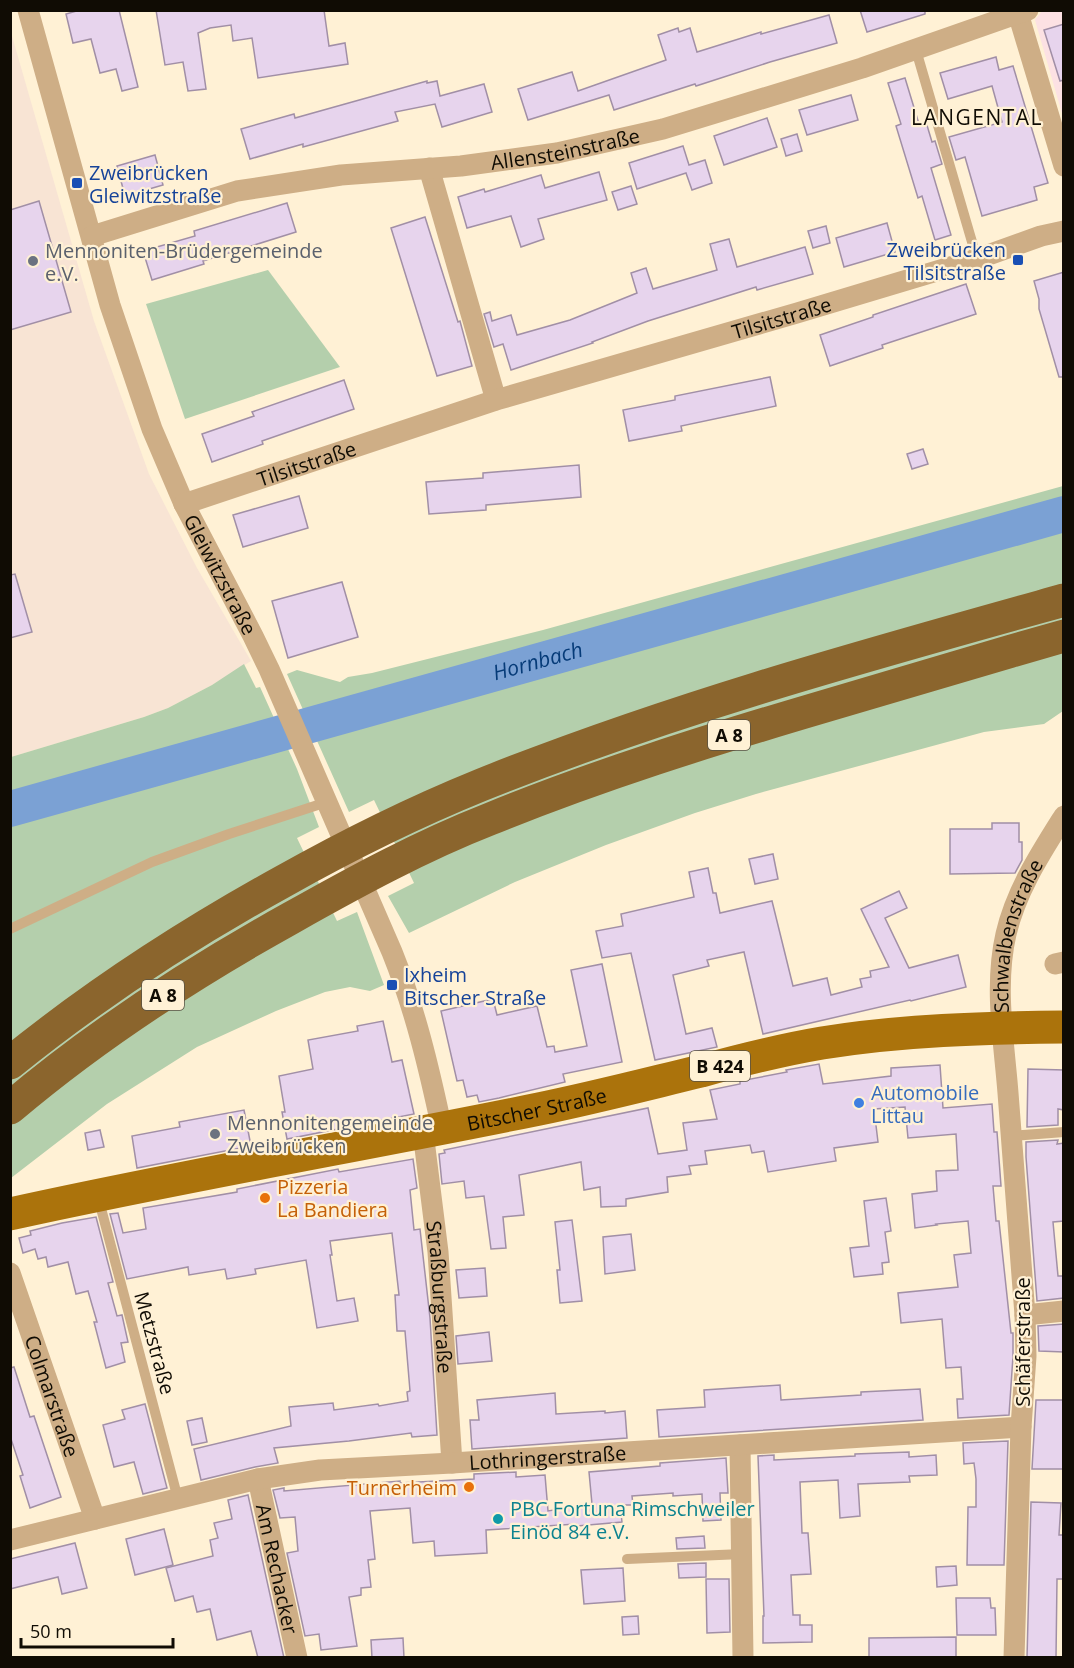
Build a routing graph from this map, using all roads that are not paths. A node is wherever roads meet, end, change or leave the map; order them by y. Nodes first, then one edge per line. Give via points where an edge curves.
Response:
1 (28, 10) edge
2 (1021, 12) edge
3 (916, 50) junction
4 (1064, 166) edge
5 (429, 168) junction
6 (1064, 231) edge
7 (92, 237) junction
8 (978, 259) junction
9 (496, 400) junction
10 (184, 504) junction
11 (1064, 600) edge
12 (1064, 636) edge
13 (327, 802) junction
14 (1064, 816) edge
15 (1055, 846) edge
16 (10, 929) edge
17 (70, 1017) junction
18 (1064, 1027) edge
19 (1001, 1028) junction
20 (10, 1041) edge
21 (10, 1063) edge
22 (10, 1108) edge
23 (433, 1130) junction
24 (1064, 1132) edge
25 (1011, 1136) junction
26 (98, 1196) junction
27 (10, 1214) edge
28 (10, 1273) edge
29 (1064, 1311) edge
30 (1025, 1315) junction
31 (1021, 1427) junction
32 (740, 1445) junction
33 (452, 1463) junction
34 (258, 1479) junction
35 (178, 1499) junction
36 (95, 1519) junction
37 (10, 1540) edge
38 (742, 1554) junction
39 (627, 1559) dead end
40 (297, 1658) edge
41 (743, 1658) edge
42 (1014, 1658) edge

1 - 7 street, Gleiwitzstraße
2 - 3 street, Allensteinstraße
2 - 4 street
3 - 5 street, Allensteinstraße via 663,129 557,153
3 - 8 lane
5 - 7 street, Allensteinstraße via 341,175 237,191
5 - 9 street
6 - 8 street, Tilsitstraße
7 - 10 street, Gleiwitzstraße via 131,372
8 - 9 street, Tilsitstraße
9 - 10 street, Tilsitstraße
10 - 13 street, Gleiwitzstraße via 253,636
11 - 17 highway, A 8 via 708,703 490,782 387,827 227,912
12 - 22 highway, A 8 via 727,735 488,819 403,858 242,945 159,997
13 - 16 lane via 152,862
13 - 23 street, Gleiwitzstraße via 410,998 425,1053
14 - 15 street, Schwalbenstraße
15 - 19 street, Schwalbenstraße via 1023,885 1014,908 1002,969
17 - 20 highway via 22,1031
17 - 21 highway, A 8
18 - 19 main road, Bitscher Straße / B 424
19 - 23 main road, Bitscher Straße / B 424 via 820,1043 597,1097
19 - 25 street, Schäferstraße
23 - 26 main road, Bitscher Straße / B 424
23 - 33 street, Straßburgstraße
24 - 25 lane
25 - 30 street, Schäferstraße
26 - 27 main road, Bitscher Straße / B 424
26 - 35 lane, Metzstraße
28 - 36 street, Colmarstraße
29 - 30 street
30 - 31 street, Schäferstraße
31 - 32 street, Lothringerstraße
31 - 42 street, Schäferstraße
32 - 33 street, Lothringerstraße
32 - 38 street
33 - 34 street, Lothringerstraße via 320,1470
34 - 35 street, Lothringerstraße
34 - 40 street, Am Rechacker
35 - 36 street, Lothringerstraße
36 - 37 street, Lothringerstraße
38 - 39 lane
38 - 41 street

